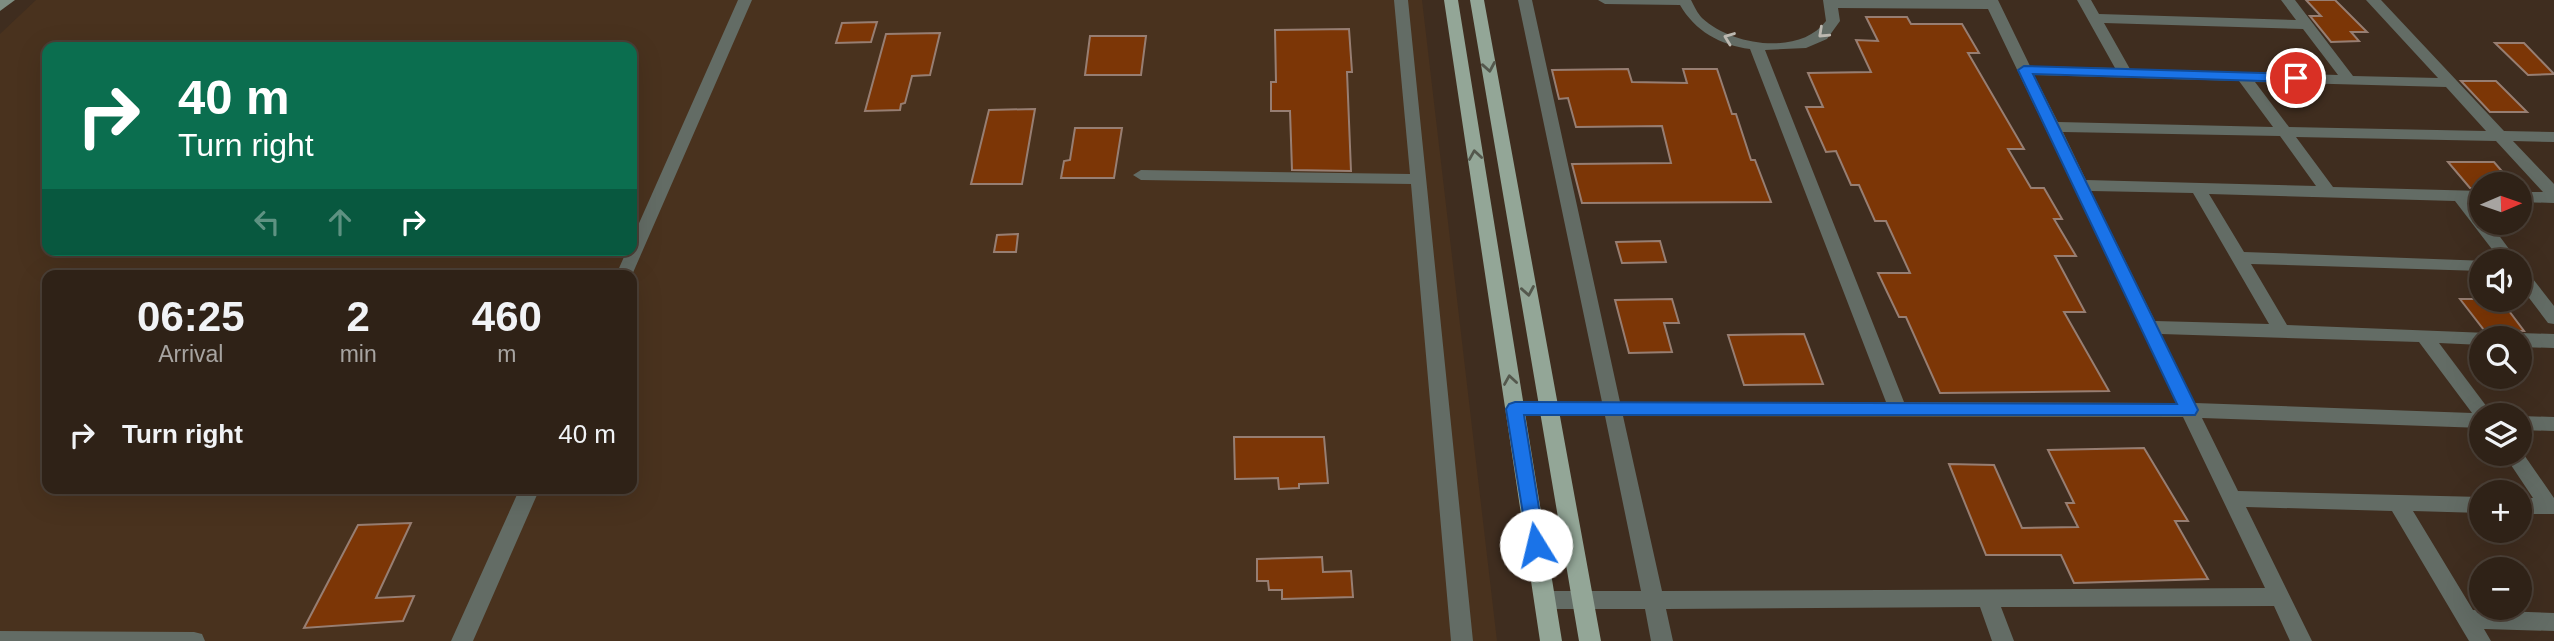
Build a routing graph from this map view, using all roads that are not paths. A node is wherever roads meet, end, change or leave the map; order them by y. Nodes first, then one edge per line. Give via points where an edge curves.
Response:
1 (8, 0) edge
2 (745, 0) edge
3 (1401, 0) edge
4 (1451, 0) edge
5 (1477, 0) edge
6 (1525, 0) edge
7 (1605, 0) edge
8 (2084, 0) edge
9 (2288, 0) edge
10 (2373, 0) edge
11 (1685, 1) edge
12 (1831, 2) edge
13 (1992, 3) edge
14 (0, 7) edge
15 (2094, 18) junction
16 (2307, 25) junction
17 (1756, 47) junction
18 (2024, 70) junction
19 (2125, 73) junction
20 (2243, 76) junction
21 (2349, 80) junction
22 (2450, 83) junction
23 (2052, 127) junction
24 (2287, 132) junction
25 (2500, 136) junction
26 (2554, 137) edge
27 (1142, 175) dead end
28 (1418, 179) junction
29 (2080, 185) junction
30 (2198, 188) junction
31 (2329, 192) junction
32 (2459, 195) junction
33 (2469, 195) edge
34 (2554, 196) edge
35 (2532, 197) edge
36 (637, 245) edge
37 (2501, 249) edge
38 (2239, 258) junction
39 (2469, 265) edge
40 (2532, 290) edge
41 (2554, 318) edge
42 (2149, 327) junction
43 (2282, 331) junction
44 (2424, 336) junction
45 (2469, 338) edge
46 (2532, 340) edge
47 (2554, 341) edge
48 (2475, 403) edge
49 (1515, 409) junction
50 (1549, 409) junction
51 (1612, 409) junction
52 (1898, 410) junction
53 (2189, 410) junction
54 (2469, 421) edge
55 (2532, 423) edge
56 (2554, 424) edge
57 (2522, 466) edge
58 (527, 494) edge
59 (2232, 499) junction
60 (2398, 504) junction
61 (2469, 505) edge
62 (2532, 506) edge
63 (2551, 506) edge
64 (2279, 597) junction
65 (1987, 598) junction
66 (1653, 599) junction
67 (1545, 600) junction
68 (1583, 600) junction
69 (2466, 619) junction
70 (2554, 622) edge
71 (0, 640) edge
72 (194, 641) edge
73 (462, 641) edge
74 (1462, 641) edge
75 (1551, 641) edge
76 (1590, 641) edge
77 (1662, 641) edge
78 (2003, 641) edge
79 (2301, 641) edge
80 (2480, 641) edge

1 - 14 street
2 - 36 street
3 - 28 street
49 -> 4 main road
5 -> 50 main road
6 - 51 street
7 - 11 street
8 - 15 street
9 - 16 street
10 - 22 street
17 -> 11 street via 1704,27 1687,11
12 - 13 street
12 -> 17 street via 1835,11 1831,29 1815,41
13 - 18 street
15 - 16 street
15 - 19 street
16 - 21 street
17 - 52 street
18 - 19 street
18 - 23 street
19 - 20 street
20 - 21 street
20 - 24 street
21 - 22 street
22 - 25 street
23 - 24 street
23 - 29 street
24 - 25 street
24 - 31 street
25 - 26 street
25 - 34 street
27 - 28 street
28 - 74 street
29 - 30 street
29 - 42 street
30 - 31 street
30 - 38 street
31 - 32 street
32 - 33 street
32 - 37 street
34 - 35 street
38 - 39 street
38 - 43 street
40 - 41 street
42 - 43 street
42 - 53 street
43 - 44 street
44 - 45 street
44 - 48 street
46 - 47 street
49 - 50 street
49 - 67 main road
50 - 51 street
50 - 68 main road
51 - 52 street
51 - 66 street
52 - 53 street
53 - 54 street
53 - 59 street
55 - 56 street
57 - 63 street
58 - 73 street
59 - 60 street
59 - 64 street
60 - 61 street
60 - 69 street
62 - 63 street
64 - 65 street
64 - 79 street
65 - 66 street
65 - 78 street
66 - 68 street
66 - 77 street
67 - 68 street
67 - 75 main road
68 - 76 main road
69 - 70 street
69 - 80 street
71 - 72 street

